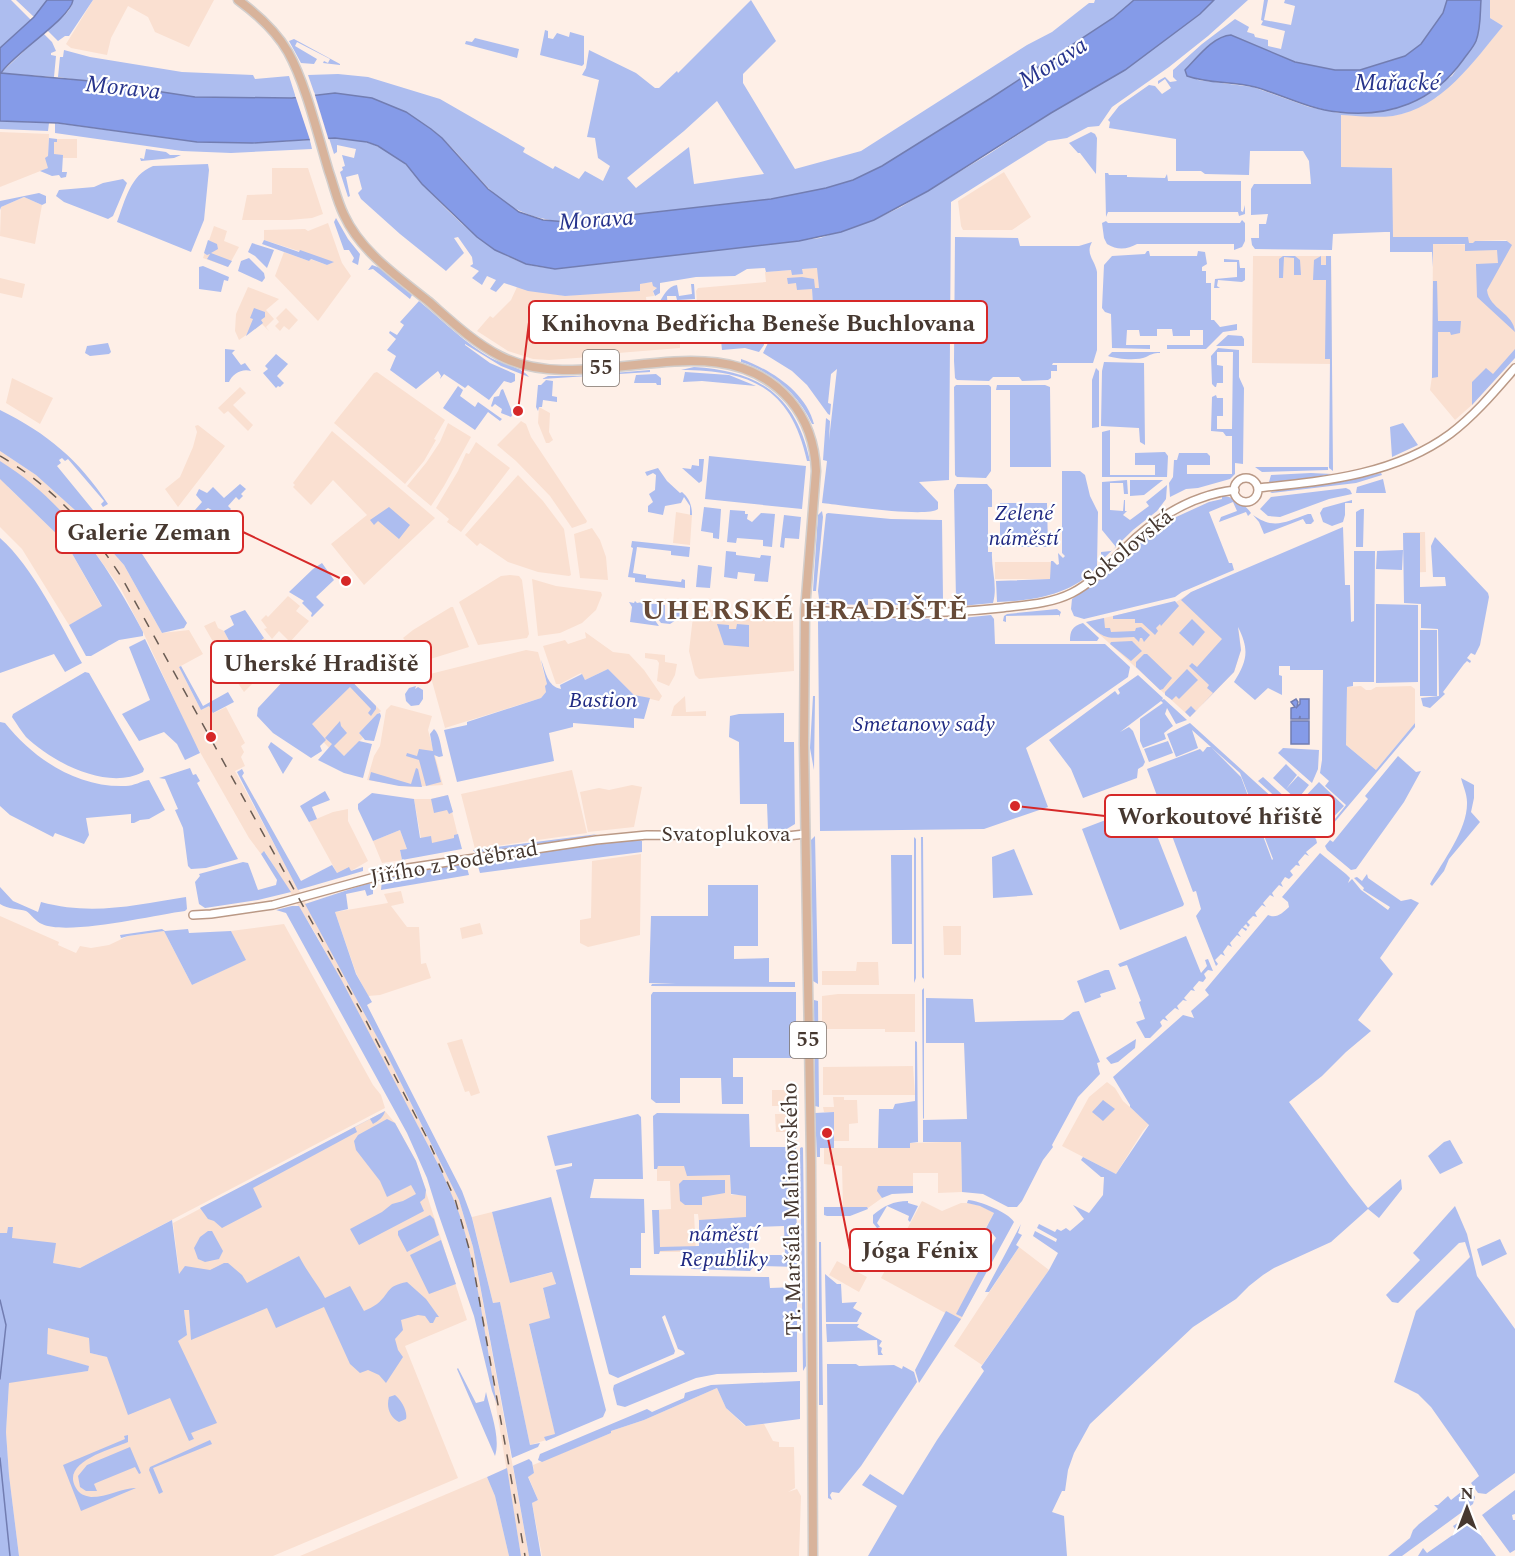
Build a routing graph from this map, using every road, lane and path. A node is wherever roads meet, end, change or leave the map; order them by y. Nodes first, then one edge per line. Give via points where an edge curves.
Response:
1 (238, 0) edge
2 (1515, 368) edge
3 (1258, 488) junction
4 (1235, 490) junction
5 (805, 610) junction
6 (805, 834) junction
7 (648, 835) joint
8 (193, 915) dead end
9 (813, 1556) edge

1 - 5 main road, 55 via 263,21 289,55 340,206 352,230 374,256 482,346 525,366 564,370 714,362 747,370 772,383 788,398 803,419 815,458
2 - 3 main road, Sokolovská via 1462,424 1410,457 1356,475
3 - 4 main road, Sokolovská via 1254,481 1245,478
3 - 4 main road, Sokolovská via 1256,497 1247,501 1239,498
4 - 5 main road, Sokolovská via 1202,497 1164,516 1087,583 1049,601 953,612
5 - 6 main road, Tř. Maršála Malinovského / 55
6 - 7 main road, Svatoplukova
6 - 9 main road, Tř. Maršála Malinovského / 55
7 - 8 main road, Jiřího z Poděbrad via 419,866 273,905

